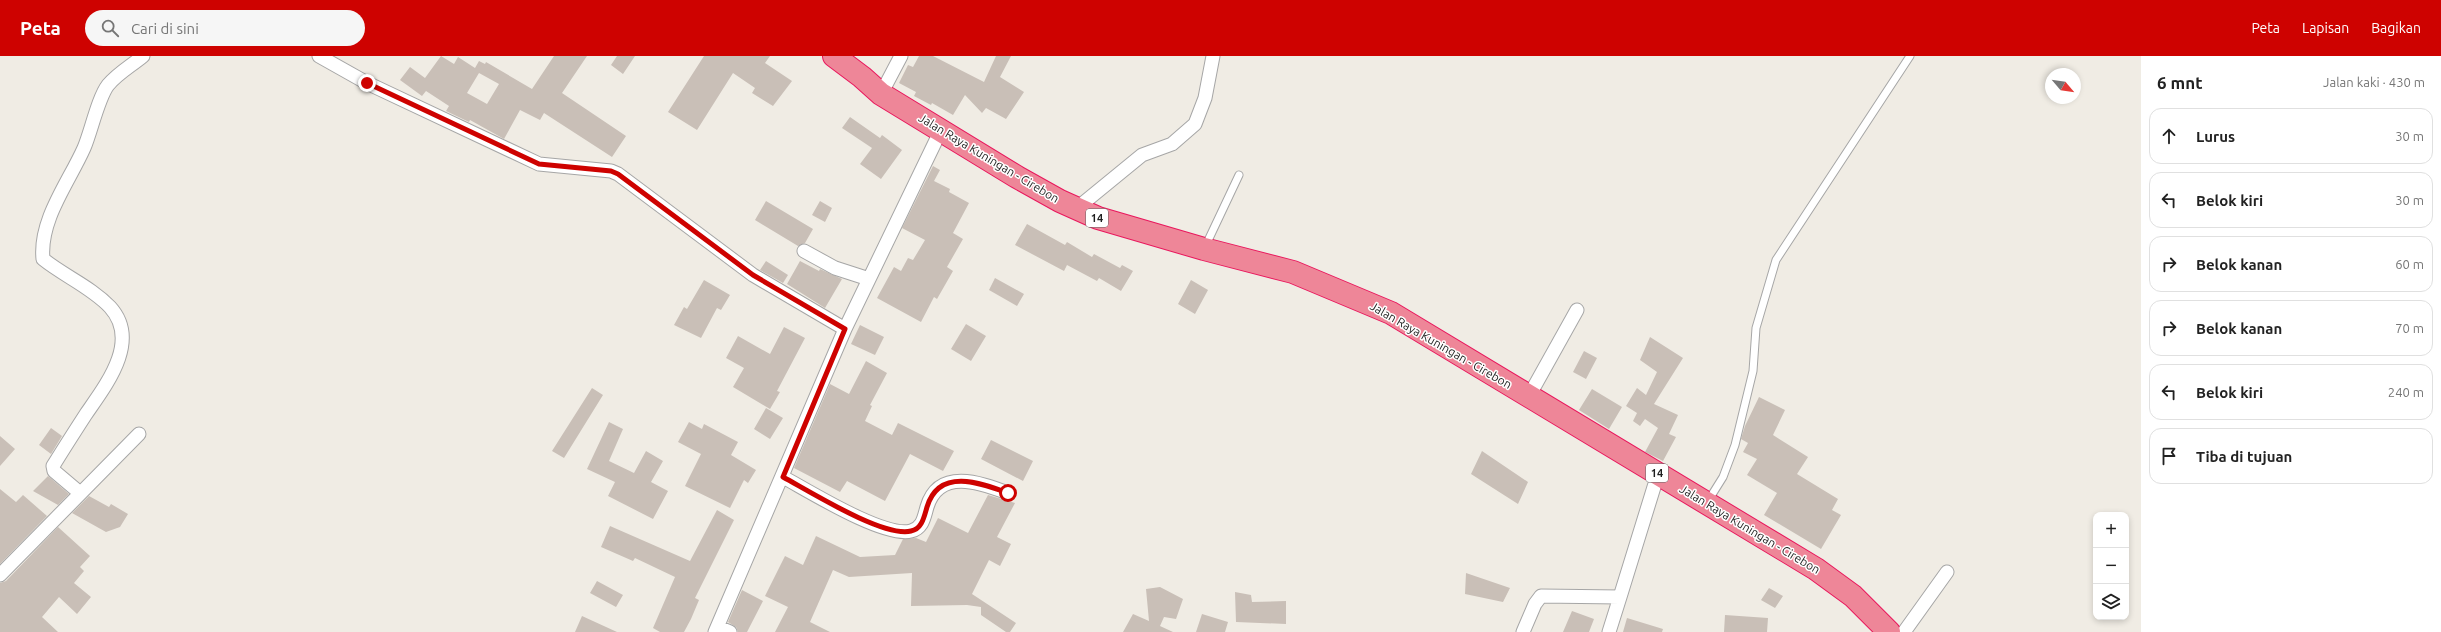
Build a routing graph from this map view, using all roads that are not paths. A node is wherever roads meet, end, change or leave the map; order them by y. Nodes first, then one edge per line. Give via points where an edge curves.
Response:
1 (143, 56) edge
2 (319, 56) edge
3 (834, 56) edge
4 (901, 56) edge
5 (1213, 56) edge
6 (1910, 56) edge
7 (881, 94) junction
8 (941, 130) junction
9 (1239, 176) dead end
10 (1076, 208) junction
11 (1204, 249) junction
12 (804, 251) dead end
13 (869, 279) junction
14 (1577, 310) dead end
15 (845, 329) junction
16 (1528, 396) junction
17 (139, 434) dead end
18 (1658, 474) junction
19 (783, 477) junction
20 (80, 493) junction
21 (1008, 493) dead end
22 (1707, 503) junction
23 (1948, 572) dead end
24 (0, 575) edge
25 (1620, 597) junction
26 (717, 629) edge
27 (730, 632) edge
28 (1523, 632) edge
29 (1609, 632) edge
30 (1889, 632) edge
31 (1904, 632) edge

1 - 20 street via 106,86 84,148 48,223 42,244 43,259 110,307 119,321 122,336 119,358 104,390 53,466 54,471
2 - 15 street via 367,83 539,164 611,171 618,174 753,275
3 - 7 highway, Jalan Raya Kuningan - Cirebon / 14
4 - 7 street
5 - 10 street via 1205,98 1195,124 1172,144 1142,155
6 - 22 lane via 1776,260 1756,328 1752,371 1735,445 1723,477
7 - 8 highway, Jalan Raya Kuningan - Cirebon / 14
8 - 10 highway, Jalan Raya Kuningan - Cirebon / 14 via 1017,177
8 - 13 street
9 - 11 lane
10 - 11 highway, Jalan Raya Kuningan - Cirebon / 14 via 1098,218
11 - 16 highway, Jalan Raya Kuningan - Cirebon / 14 via 1293,272 1391,314
12 - 13 street via 835,268
13 - 15 street
14 - 16 street
15 - 19 street
16 - 18 highway, Jalan Raya Kuningan - Cirebon / 14
17 - 20 street
18 - 22 highway, Jalan Raya Kuningan - Cirebon / 14
18 - 25 street
19 - 21 street via 860,518 894,531 905,532 913,531 920,526 934,494 952,482 966,480
19 - 26 street
20 - 24 street
22 - 30 highway, Jalan Raya Kuningan - Cirebon / 14 via 1835,582
23 - 31 street
25 - 28 street via 1541,596 1534,604
25 - 29 street
26 - 27 street

